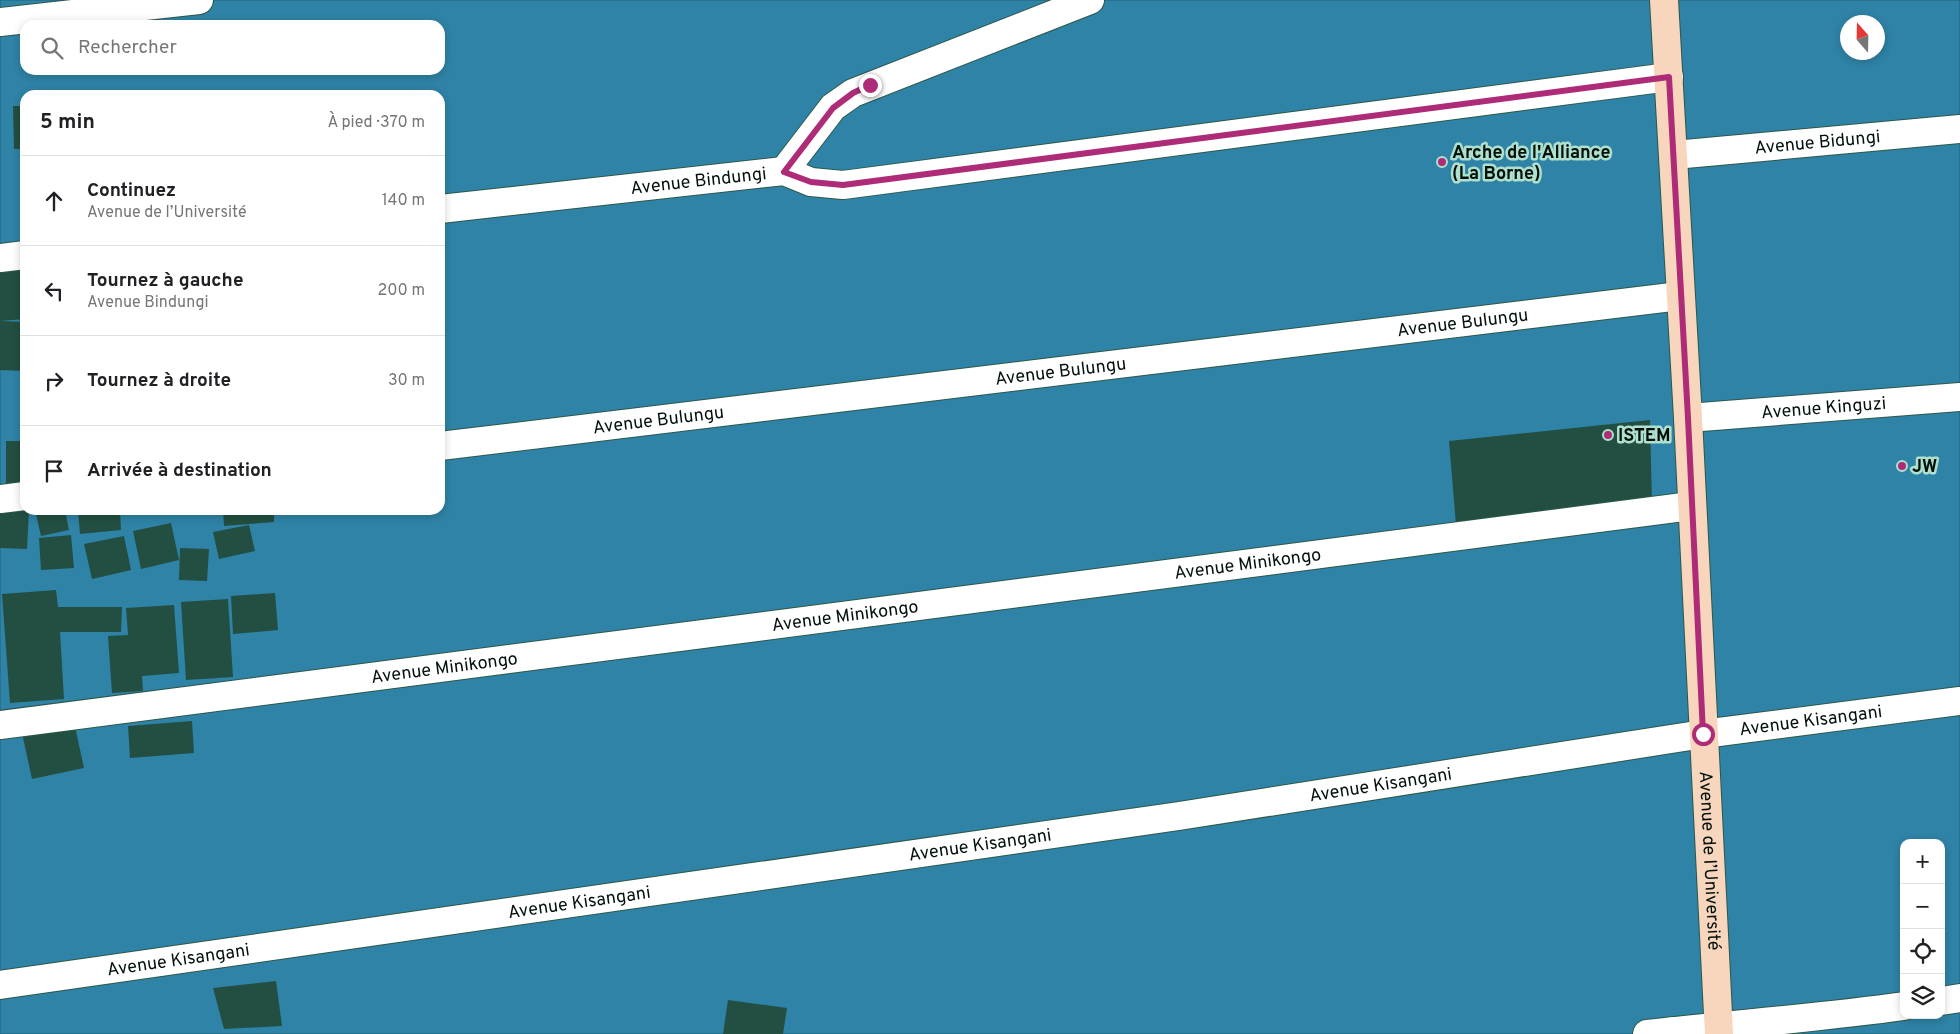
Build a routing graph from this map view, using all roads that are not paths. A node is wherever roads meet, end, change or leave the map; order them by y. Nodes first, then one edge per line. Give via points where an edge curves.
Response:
1 (199, 0) edge
2 (1090, 0) edge
3 (1664, 0) edge
4 (0, 22) edge
5 (1669, 77) junction
6 (1960, 129) edge
7 (1674, 155) junction
8 (784, 172) junction
9 (445, 208) edge
10 (20, 256) edge
11 (0, 258) edge
12 (1680, 296) junction
13 (1960, 397) edge
14 (1688, 418) junction
15 (445, 445) edge
16 (20, 497) edge
17 (0, 499) edge
18 (1691, 506) junction
19 (1960, 702) edge
20 (0, 725) edge
21 (1703, 734) junction
22 (0, 985) edge
23 (1960, 998) edge
24 (1945, 1000) edge
25 (1900, 1007) edge
26 (1719, 1030) edge
27 (1647, 1034) edge

1 - 4 street
2 - 8 street via 853,93 833,108
3 - 5 main road, Avenue de l’Université
5 - 7 main road, Avenue de l’Université
5 - 8 street, Avenue Bindungi via 843,185 811,182
6 - 7 street, Avenue Bidungi
7 - 12 main road, Avenue de l’Université
8 - 9 street, Avenue Bindungi
10 - 11 street
12 - 14 main road, Avenue de l’Université
12 - 15 street, Avenue Bulungu
13 - 14 street, Avenue Kinguzi
14 - 18 main road, Avenue de l’Université
16 - 17 street
18 - 20 street, Avenue Minikongo
18 - 21 main road, Avenue de l’Université
19 - 21 street, Avenue Kisangani
21 - 22 street, Avenue Kisangani via 1169,818
21 - 26 main road, Avenue de l’Université
23 - 24 street
25 - 26 street
26 - 27 street

